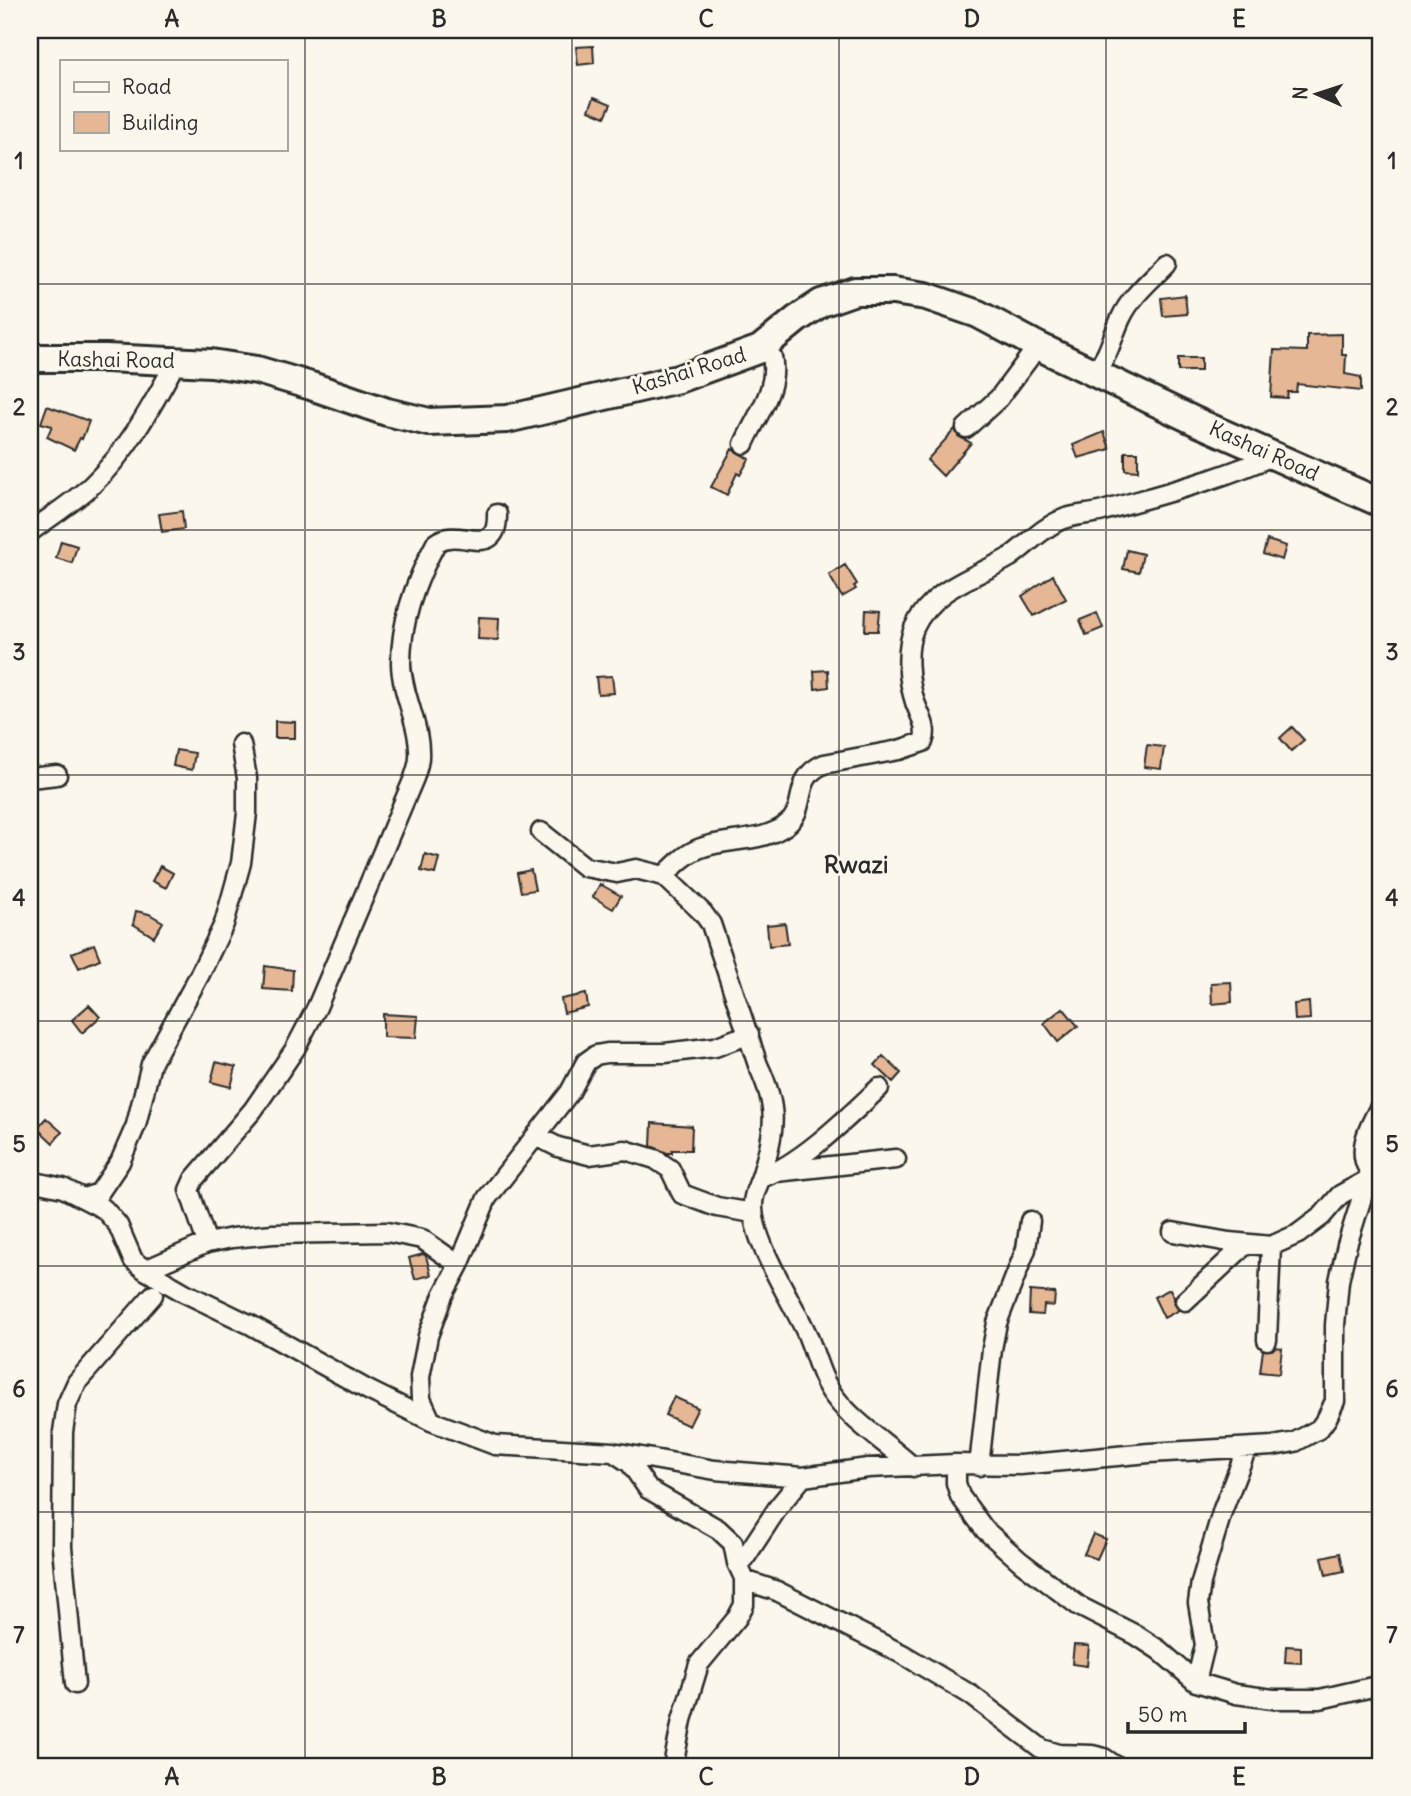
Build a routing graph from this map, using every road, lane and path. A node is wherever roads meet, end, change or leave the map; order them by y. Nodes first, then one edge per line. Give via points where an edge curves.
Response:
1 (1167, 263) dead end
2 (1038, 346) junction
3 (760, 349) junction
4 (30, 358) edge
5 (177, 360) junction
6 (1095, 372) junction
7 (966, 428) dead end
8 (744, 444) dead end
9 (1274, 456) junction
10 (1381, 503) edge
11 (497, 514) dead end
12 (30, 532) edge
13 (241, 744) dead end
14 (57, 775) dead end
15 (30, 778) edge
16 (541, 832) dead end
17 (664, 876) junction
18 (749, 1034) junction
19 (879, 1088) dead end
20 (1381, 1105) edge
21 (536, 1136) junction
22 (896, 1159) dead end
23 (768, 1175) junction
24 (1373, 1178) edge
25 (30, 1181) edge
26 (84, 1198) junction
27 (753, 1213) junction
28 (1030, 1221) dead end
29 (1173, 1232) dead end
30 (207, 1243) junction
31 (1246, 1244) junction
32 (1271, 1246) junction
33 (459, 1265) junction
34 (145, 1270) junction
35 (153, 1295) dead end
36 (1185, 1301) dead end
37 (1268, 1340) dead end
38 (431, 1422) junction
39 (1247, 1448) junction
40 (613, 1452) junction
41 (956, 1464) junction
42 (979, 1466) junction
43 (913, 1467) junction
44 (803, 1477) junction
45 (742, 1574) junction
46 (1196, 1682) junction
47 (75, 1684) dead end
48 (1381, 1685) edge
49 (673, 1766) edge
50 (1116, 1766) edge

1 - 6 street via 1121,316 1108,356
2 - 3 street, Kashai Road via 978,314 893,290 855,291 821,303
2 - 6 street, Kashai Road
2 - 7 street via 999,398
3 - 5 street, Kashai Road via 678,379 632,390 507,419 452,422 387,412 257,370
3 - 8 street via 772,357 774,377
4 - 5 street, Kashai Road
5 - 12 street via 133,435 107,468
6 - 9 street, Kashai Road
9 - 10 street, Kashai Road
9 - 17 street via 1248,468 1060,520 1010,556 946,590 925,610 910,646 910,684 926,732 923,741 812,769 785,827 697,849
11 - 30 street via 497,528 488,539 448,537 436,543 414,591 407,610 401,663 418,738 414,778 295,1049 189,1190
13 - 26 street via 247,813 241,863 224,925 151,1064 136,1125 120,1162 99,1193
14 - 15 street
16 - 17 street via 585,867 617,873 636,869
17 - 18 street via 711,923
18 - 21 street via 688,1051 596,1055 586,1062 570,1093
18 - 23 street via 774,1110
19 - 23 street via 842,1124
20 - 24 street via 1364,1144 1364,1162
21 - 27 street via 589,1154 625,1150 655,1158 670,1168 681,1194
21 - 33 street via 486,1198
22 - 23 street
23 - 27 street via 753,1201
24 - 32 street via 1340,1195 1298,1234
24 - 39 street via 1347,1245 1339,1281 1335,1401 1319,1429 1295,1442
25 - 26 street
26 - 34 street via 104,1209 118,1225 133,1260
27 - 43 street via 832,1394
28 - 42 street via 1026,1249 997,1324
29 - 31 street
30 - 33 street via 273,1234 387,1232 422,1239
30 - 34 street
31 - 32 street
31 - 36 street
32 - 37 street
33 - 38 street via 423,1354 421,1399
34 - 38 street
35 - 47 street via 77,1382 67,1404 62,1572
38 - 40 street via 495,1445
39 - 42 street
39 - 46 street via 1201,1582 1198,1603 1205,1645
40 - 44 street via 715,1470
40 - 45 street via 630,1463 648,1489 733,1543
41 - 42 street
41 - 43 street
41 - 46 street via 960,1496 985,1530 1079,1605 1159,1650
43 - 44 street
44 - 45 street via 779,1506
45 - 49 street via 744,1605 699,1664
45 - 50 street via 904,1655 971,1695 1042,1749 1092,1755
46 - 48 street via 1236,1695 1273,1699 1320,1699

